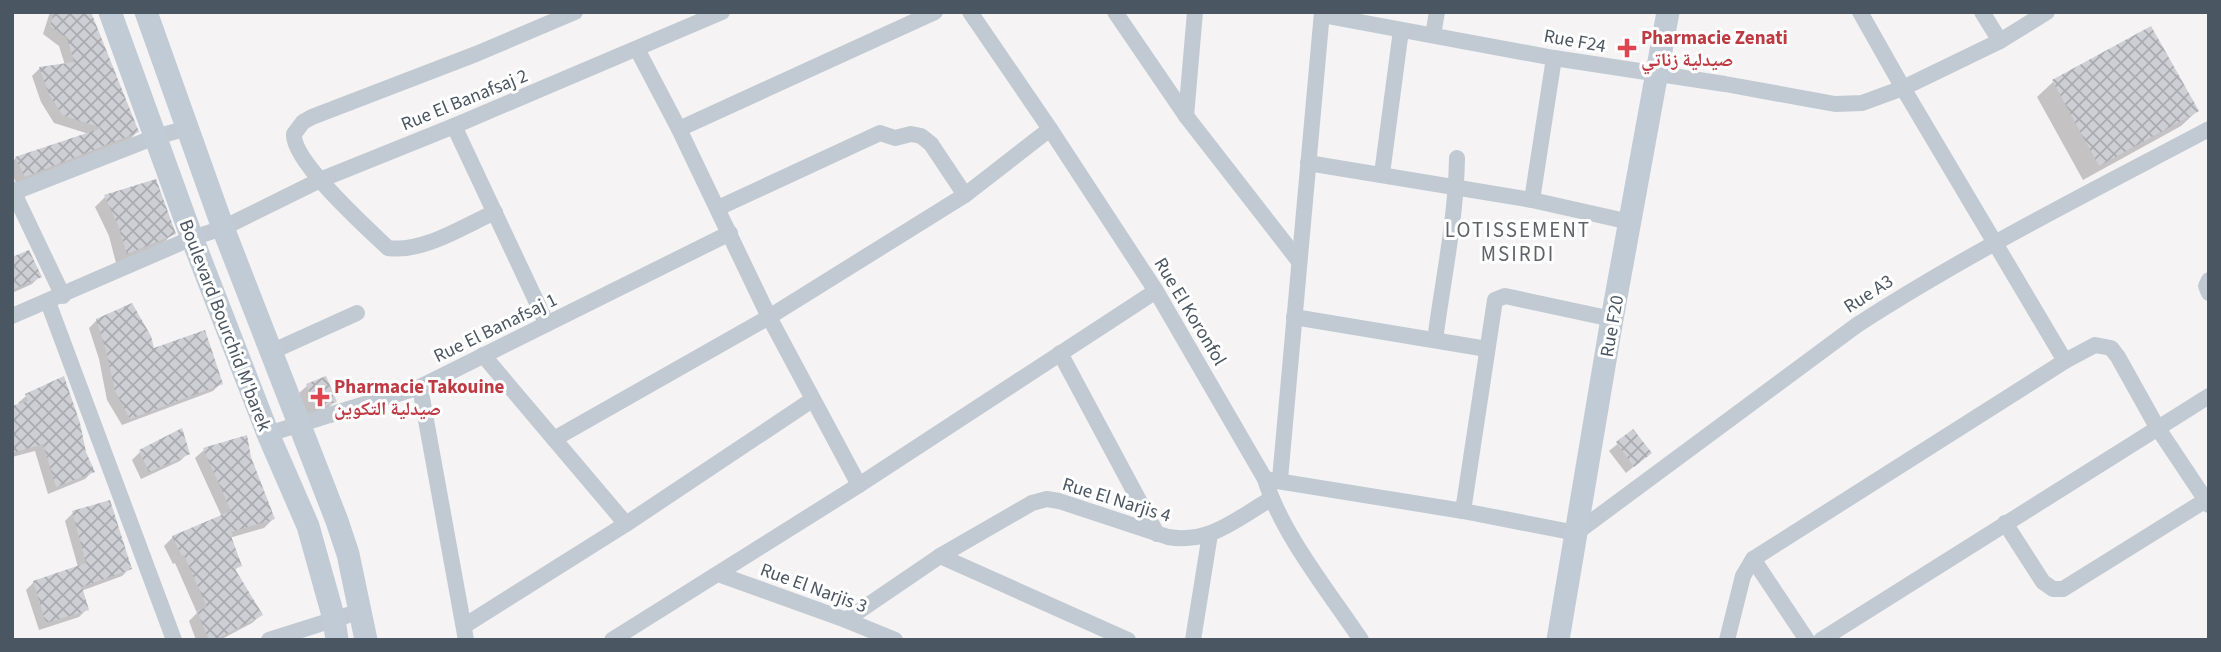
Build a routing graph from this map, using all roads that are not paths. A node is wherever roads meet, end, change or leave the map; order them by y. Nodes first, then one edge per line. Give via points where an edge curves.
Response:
1 (110, 12) edge
2 (146, 12) edge
3 (575, 12) edge
4 (722, 12) edge
5 (935, 12) edge
6 (970, 12) edge
7 (1115, 12) edge
8 (1195, 12) edge
9 (1437, 12) edge
10 (1668, 12) edge
11 (1860, 12) edge
12 (1982, 12) edge
13 (2047, 12) edge
14 (1322, 14) edge
15 (1401, 30) junction
16 (1433, 35) junction
17 (2000, 40) junction
18 (638, 49) junction
19 (1554, 58) junction
20 (1656, 75) junction
21 (1903, 88) junction
22 (1186, 117) junction
23 (454, 126) junction
24 (188, 128) junction
25 (680, 129) junction
26 (1050, 129) junction
27 (2209, 129) edge
28 (155, 137) junction
29 (1457, 158) dead end
30 (1308, 163) junction
31 (1382, 174) junction
32 (320, 180) junction
33 (1456, 187) junction
34 (13, 191) edge
35 (965, 195) junction
36 (1532, 200) junction
37 (718, 208) junction
38 (495, 212) junction
39 (1630, 222) junction
40 (223, 228) junction
41 (730, 233) junction
42 (192, 238) junction
43 (1996, 242) junction
44 (1298, 260) junction
45 (2209, 280) edge
46 (1156, 291) junction
47 (2209, 293) edge
48 (55, 299) junction
49 (357, 313) dead end
50 (12, 316) edge
51 (769, 317) junction
52 (1294, 317) junction
53 (1612, 319) junction
54 (547, 324) junction
55 (1435, 340) junction
56 (1487, 349) junction
57 (273, 351) junction
58 (1060, 353) junction
59 (483, 355) junction
60 (2065, 361) junction
61 (420, 387) junction
62 (2209, 396) edge
63 (813, 400) junction
64 (301, 424) junction
65 (2157, 427) junction
66 (268, 434) junction
67 (554, 439) junction
68 (1273, 479) junction
69 (859, 485) junction
70 (1271, 499) junction
71 (2207, 503) edge
72 (1463, 511) junction
73 (2005, 523) junction
74 (626, 524) junction
75 (1576, 533) junction
76 (1157, 534) junction
77 (1210, 534) junction
78 (940, 556) junction
79 (1753, 559) junction
80 (718, 574) junction
81 (361, 611) junction
82 (846, 620) junction
83 (335, 629) edge
84 (465, 633) edge
85 (174, 640) edge
86 (269, 640) edge
87 (366, 640) edge
88 (612, 640) edge
89 (895, 640) edge
90 (1128, 640) edge
91 (1193, 640) edge
92 (1361, 640) edge
93 (1558, 640) edge
94 (1727, 640) edge
95 (1807, 640) edge
96 (1821, 640) edge

1 - 28 main road, Boulevard Bourchid M'barek
2 - 24 main road, Boulevard Bourchid M'barek
3 - 32 street via 303,122 294,134 295,144
4 - 18 street, Rue El Banafsaj 2
5 - 25 street
6 - 26 street, Rue El Koronfol
7 - 22 street
8 - 22 street
9 - 16 street
10 - 20 main road, Rue F20
11 - 21 street
12 - 17 street
13 - 17 street, Rue F24
14 - 15 street, Rue F24
14 - 30 street
15 - 16 street, Rue F24
15 - 31 street
16 - 19 street, Rue F24
17 - 21 street, Rue F24
18 - 23 street, Rue El Banafsaj 2
18 - 25 street
19 - 20 street, Rue F24
19 - 36 street
20 - 21 street, Rue F24 via 1835,104 1861,103
20 - 39 main road, Rue F20
21 - 43 street
22 - 44 street
23 - 32 street, Rue El Banafsaj 2
23 - 38 street
24 - 28 street
24 - 40 main road, Boulevard Bourchid M'barek
25 - 37 street
26 - 35 street
26 - 46 street, Rue El Koronfol
27 - 43 street, Rue A3
28 - 34 street
28 - 42 main road, Boulevard Bourchid M'barek
29 - 33 street
30 - 31 street
30 - 44 street
31 - 33 street
32 - 38 street via 388,248 420,246
32 - 40 street, Rue El Banafsaj 2
33 - 36 street
33 - 55 street
34 - 48 street
35 - 37 street via 921,136 895,138 880,133
35 - 51 street
36 - 39 street
37 - 41 street
38 - 54 street
39 - 53 main road, Rue F20
40 - 42 street, Rue El Banafsaj 2
40 - 57 main road, Boulevard Bourchid M'barek
41 - 51 street
41 - 54 street, Rue El Banafsaj 1
42 - 48 street, Rue El Banafsaj 2
42 - 66 main road, Boulevard Bourchid M'barek
43 - 60 street
43 - 75 street, Rue A3 via 1857,325
44 - 52 street
45 - 47 street
46 - 58 street
46 - 68 street, Rue El Koronfol
48 - 50 street, Rue El Banafsaj 2
48 - 85 street via 113,482
49 - 57 street
51 - 63 street
51 - 67 street
52 - 55 street
52 - 68 street
53 - 56 street via 1500,296 1495,300
53 - 75 main road, Rue F20
54 - 59 street, Rue El Banafsaj 1
55 - 56 street
56 - 72 street
57 - 64 main road, Boulevard Bourchid M'barek
58 - 69 street
58 - 76 street
59 - 61 street, Rue El Banafsaj 1
59 - 67 street
60 - 65 street via 2095,345 2111,348
60 - 79 street
61 - 64 street, Rue El Banafsaj 1
61 - 84 street
62 - 65 street
63 - 69 street
63 - 74 street
64 - 66 street, Rue El Banafsaj 1
64 - 81 main road, Boulevard Bourchid M'barek via 348,554
65 - 71 street
65 - 73 street
66 - 83 main road, Boulevard Bourchid M'barek via 308,526
67 - 74 street
68 - 70 street, Rue El Koronfol
68 - 72 street
69 - 80 street
70 - 77 street
70 - 92 street, Rue El Koronfol
71 - 73 street via 2063,589 2043,582
72 - 75 street
73 - 96 street
74 - 84 street
75 - 93 main road, Rue F20
76 - 77 street, Rue El Narjis 4 via 1185,540
76 - 78 street, Rue El Narjis 4 via 1047,499 1032,503
77 - 91 street
78 - 82 street, Rue El Narjis 4
78 - 90 street
79 - 94 street via 1743,576
79 - 95 street
80 - 82 street, Rue El Narjis 3
80 - 88 street
81 - 83 street
81 - 87 main road, Boulevard Bourchid M'barek
82 - 89 street, Rue El Narjis 3
83 - 86 street

